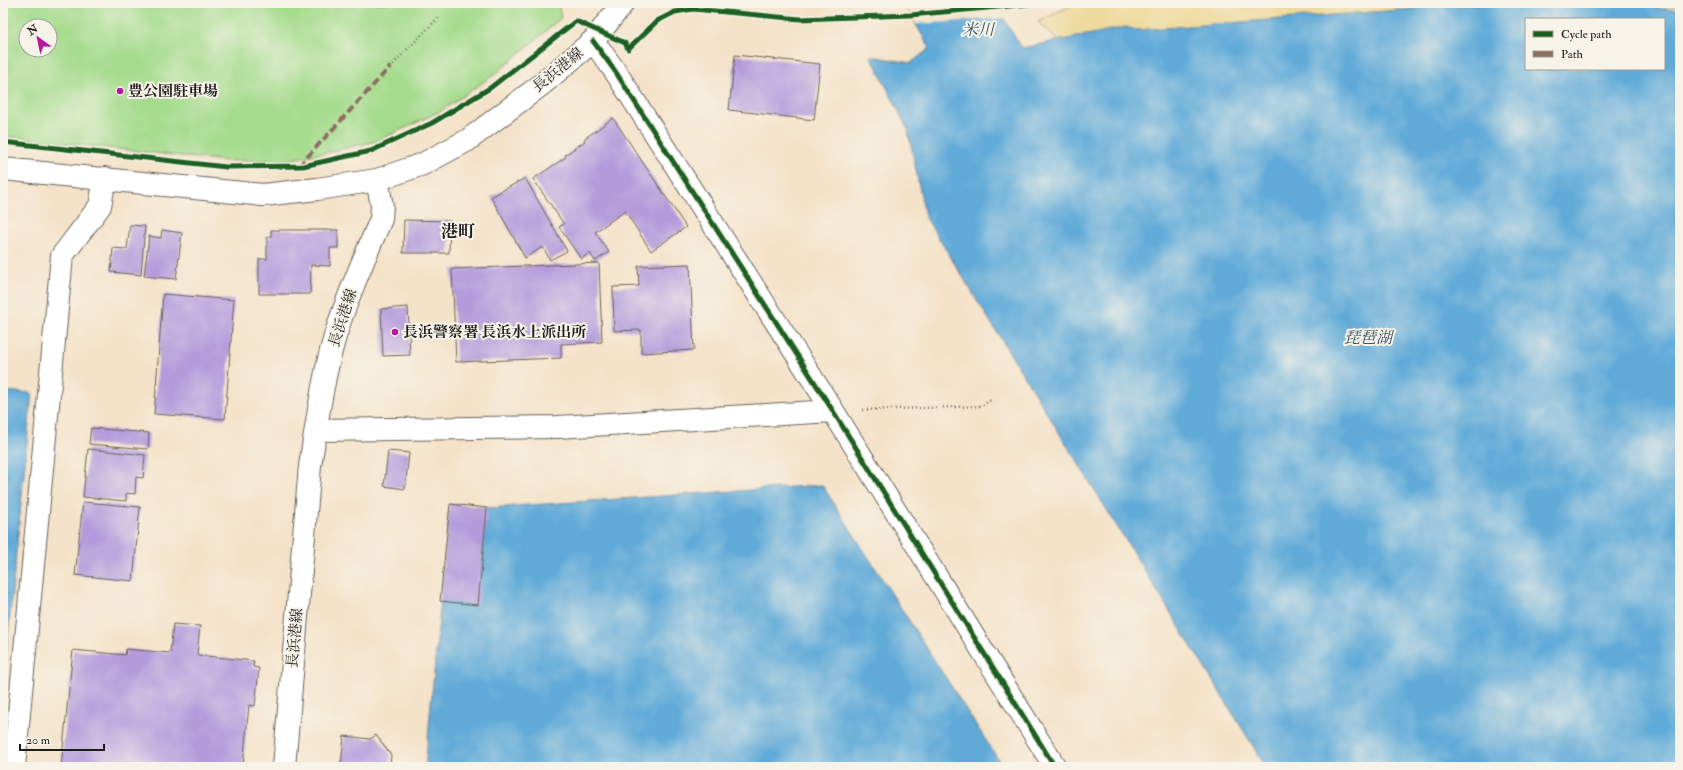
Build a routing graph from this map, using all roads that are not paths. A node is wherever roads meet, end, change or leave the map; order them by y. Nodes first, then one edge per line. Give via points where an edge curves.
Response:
1 (623, 3) edge
2 (593, 42) junction
3 (3, 169) edge
4 (105, 178) junction
5 (377, 180) junction
6 (833, 411) junction
7 (316, 430) junction
8 (14, 767) edge
9 (284, 767) edge
10 (1055, 767) edge

1 - 2 street, 長浜港線
2 - 5 street, 長浜港線 via 468,140 424,164
2 - 6 street via 615,71
3 - 4 street
4 - 5 street via 263,195 317,190
4 - 8 street via 100,206 62,256
5 - 7 street, 長浜港線 via 382,206 381,219 348,297 336,334
6 - 7 street via 557,427
6 - 10 street
7 - 9 street, 長浜港線 via 310,466

